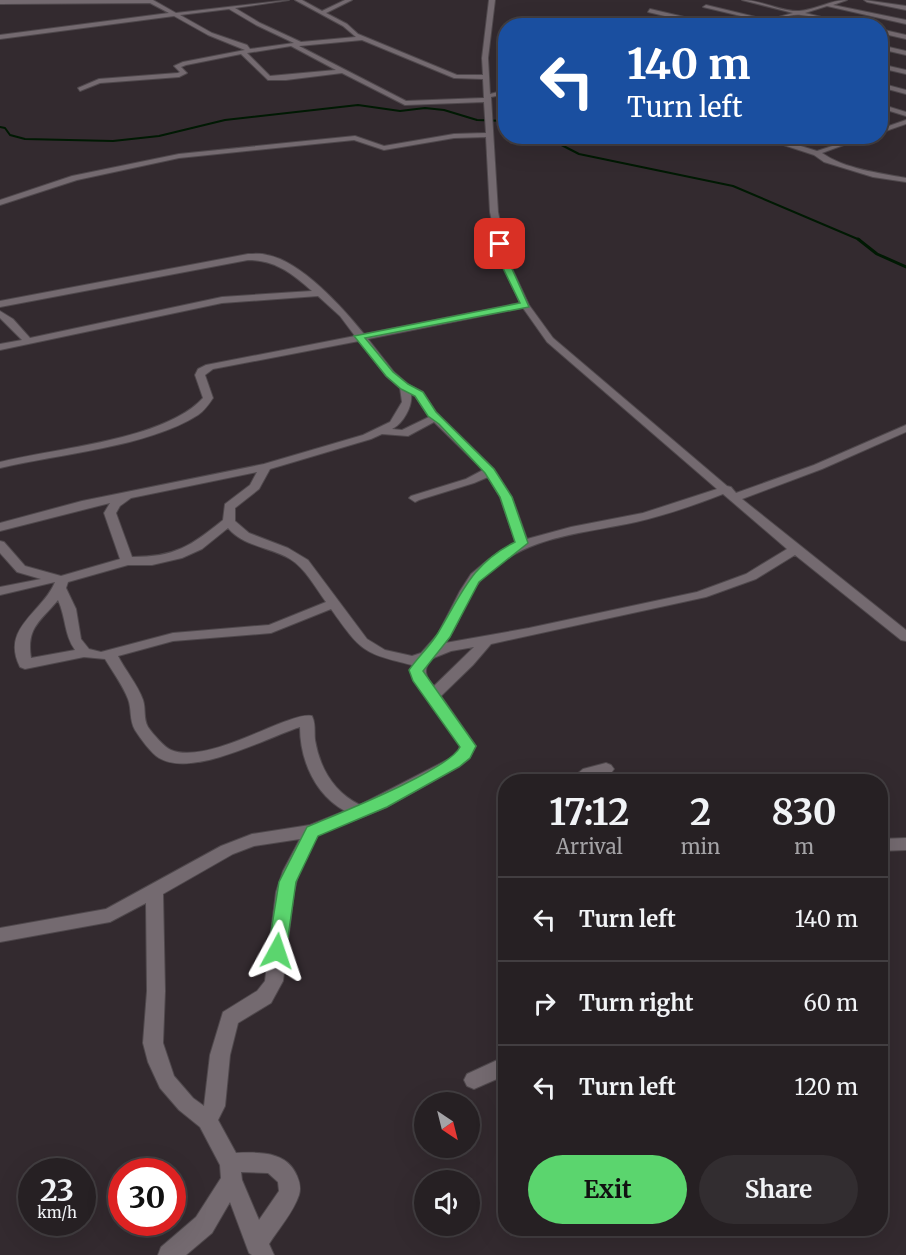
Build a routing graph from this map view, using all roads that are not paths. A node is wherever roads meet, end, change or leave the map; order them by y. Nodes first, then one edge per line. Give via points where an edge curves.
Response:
1 (163, 0) edge
2 (286, 0) edge
3 (298, 0) edge
4 (349, 0) edge
5 (492, 0) edge
6 (745, 0) edge
7 (844, 0) edge
8 (867, 0) edge
9 (152, 1) edge
10 (0, 2) edge
11 (826, 4) junction
12 (706, 7) dead end
13 (231, 8) junction
14 (906, 8) edge
15 (86, 9) dead end
16 (650, 11) dead end
17 (800, 12) junction
18 (322, 13) junction
19 (174, 14) junction
20 (677, 17) junction
21 (906, 17) edge
22 (673, 18) edge
23 (681, 18) edge
24 (754, 18) edge
25 (778, 18) edge
26 (824, 18) edge
27 (886, 18) edge
28 (888, 18) edge
29 (895, 20) junction
30 (888, 22) edge
31 (906, 22) edge
32 (888, 33) edge
33 (0, 37) edge
34 (906, 37) edge
35 (363, 38) junction
36 (301, 44) junction
37 (292, 45) junction
38 (888, 49) edge
39 (243, 53) junction
40 (906, 53) edge
41 (906, 65) edge
42 (888, 68) edge
43 (894, 69) junction
44 (341, 71) junction
45 (906, 72) edge
46 (487, 77) junction
47 (888, 87) edge
48 (80, 89) dead end
49 (906, 92) edge
50 (498, 95) edge
51 (487, 98) junction
52 (888, 108) edge
53 (906, 114) edge
54 (906, 122) edge
55 (888, 128) edge
56 (489, 135) junction
57 (786, 144) edge
58 (840, 144) edge
59 (817, 153) junction
60 (906, 180) edge
61 (0, 203) edge
62 (322, 293) junction
63 (0, 304) edge
64 (525, 305) junction
65 (0, 314) edge
66 (358, 336) junction
67 (29, 342) junction
68 (0, 347) edge
69 (405, 387) junction
70 (423, 400) junction
71 (407, 402) junction
72 (436, 417) junction
73 (906, 428) edge
74 (384, 431) junction
75 (0, 465) edge
76 (266, 467) junction
77 (490, 471) junction
78 (732, 493) junction
79 (130, 495) junction
80 (415, 498) dead end
81 (229, 521) junction
82 (0, 525) edge
83 (522, 543) junction
84 (0, 544) edge
85 (795, 549) junction
86 (126, 561) junction
87 (60, 583) junction
88 (0, 591) edge
89 (334, 603) junction
90 (906, 637) edge
91 (487, 640) junction
92 (448, 647) junction
93 (84, 653) junction
94 (110, 655) junction
95 (428, 655) junction
96 (468, 662) junction
97 (433, 695) junction
98 (606, 769) dead end
99 (586, 774) edge
100 (360, 812) junction
101 (312, 831) junction
102 (906, 844) edge
103 (888, 845) edge
104 (154, 891) junction
105 (0, 935) edge
106 (498, 1069) edge
107 (474, 1080) dead end
108 (207, 1120) junction
109 (231, 1171) junction
110 (260, 1250) edge
111 (169, 1255) edge

1 - 9 street
2 - 13 street
3 - 18 street
4 - 18 street
5 - 46 street via 486,40
6 - 17 street
7 - 11 street
8 - 14 street
9 - 10 street
9 - 15 street
9 - 19 street
11 - 17 street
11 - 27 street
12 - 24 street
13 - 19 street
13 - 36 street
16 - 20 street
17 - 25 street
17 - 26 street
18 - 35 street
19 - 33 street
19 - 39 street via 210,34 245,46 248,50
20 - 22 street
20 - 23 street
21 - 29 street
28 - 29 street
29 - 30 street
29 - 31 street
32 - 34 street
35 - 36 street
35 - 46 street via 457,78
36 - 37 street
37 - 39 street
37 - 44 street
38 - 40 street
39 - 44 street via 271,79
39 - 48 street via 179,64 184,73 179,75 99,81
41 - 43 street
42 - 43 street
43 - 45 street
44 - 51 street via 405,104
46 - 51 street
47 - 49 street
50 - 51 street
51 - 56 street
52 - 53 street
54 - 55 street
56 - 61 street via 454,136 384,148 355,138 179,156 75,178
56 - 64 street via 494,212 502,250
57 - 59 street
58 - 59 street
59 - 60 street via 827,160 876,175
62 - 63 street via 275,260 248,257
62 - 66 street
62 - 67 street via 222,300
64 - 66 street
64 - 78 street via 550,340
65 - 67 street
66 - 69 street
66 - 75 street via 210,367 200,375 208,398 205,405 175,423 124,439
67 - 68 street
69 - 70 street
69 - 71 street
70 - 71 street
70 - 72 street
71 - 74 street via 399,418
72 - 74 street via 408,433
72 - 77 street
73 - 78 street via 818,467
74 - 76 street
76 - 79 street
76 - 81 street via 255,487 229,507
77 - 80 street
77 - 83 street via 506,497
78 - 83 street
78 - 85 street
79 - 82 street
79 - 86 street via 115,504 110,513
81 - 86 street via 188,552 164,560
81 - 89 street via 247,539 292,553 313,573
83 - 95 street via 474,580 450,626
84 - 87 street via 21,569
85 - 90 street
85 - 91 street via 765,571 712,591
86 - 87 street
87 - 88 street
87 - 93 street via 74,639
87 - 93 street via 28,625 21,647 25,664
89 - 94 street via 271,629 173,637
89 - 95 street via 369,648 413,662
91 - 92 street
91 - 96 street
92 - 95 street
92 - 96 street
93 - 94 street
94 - 100 street via 136,701 141,728 164,754 215,753 307,720 310,753 322,786
95 - 97 street via 416,670
96 - 97 street
97 - 100 street via 468,746 464,754
98 - 99 street
100 - 101 street
101 - 104 street via 252,840 226,850
101 - 108 street via 291,871 285,892 274,981 264,997 230,1018 220,1055 215,1106
102 - 103 street
104 - 105 street via 125,908 92,920
104 - 108 street via 153,1043 167,1082
106 - 107 street
108 - 109 street
109 - 110 street
109 - 110 street via 271,1164 280,1167 290,1182 288,1195 268,1222
109 - 111 street via 204,1225

